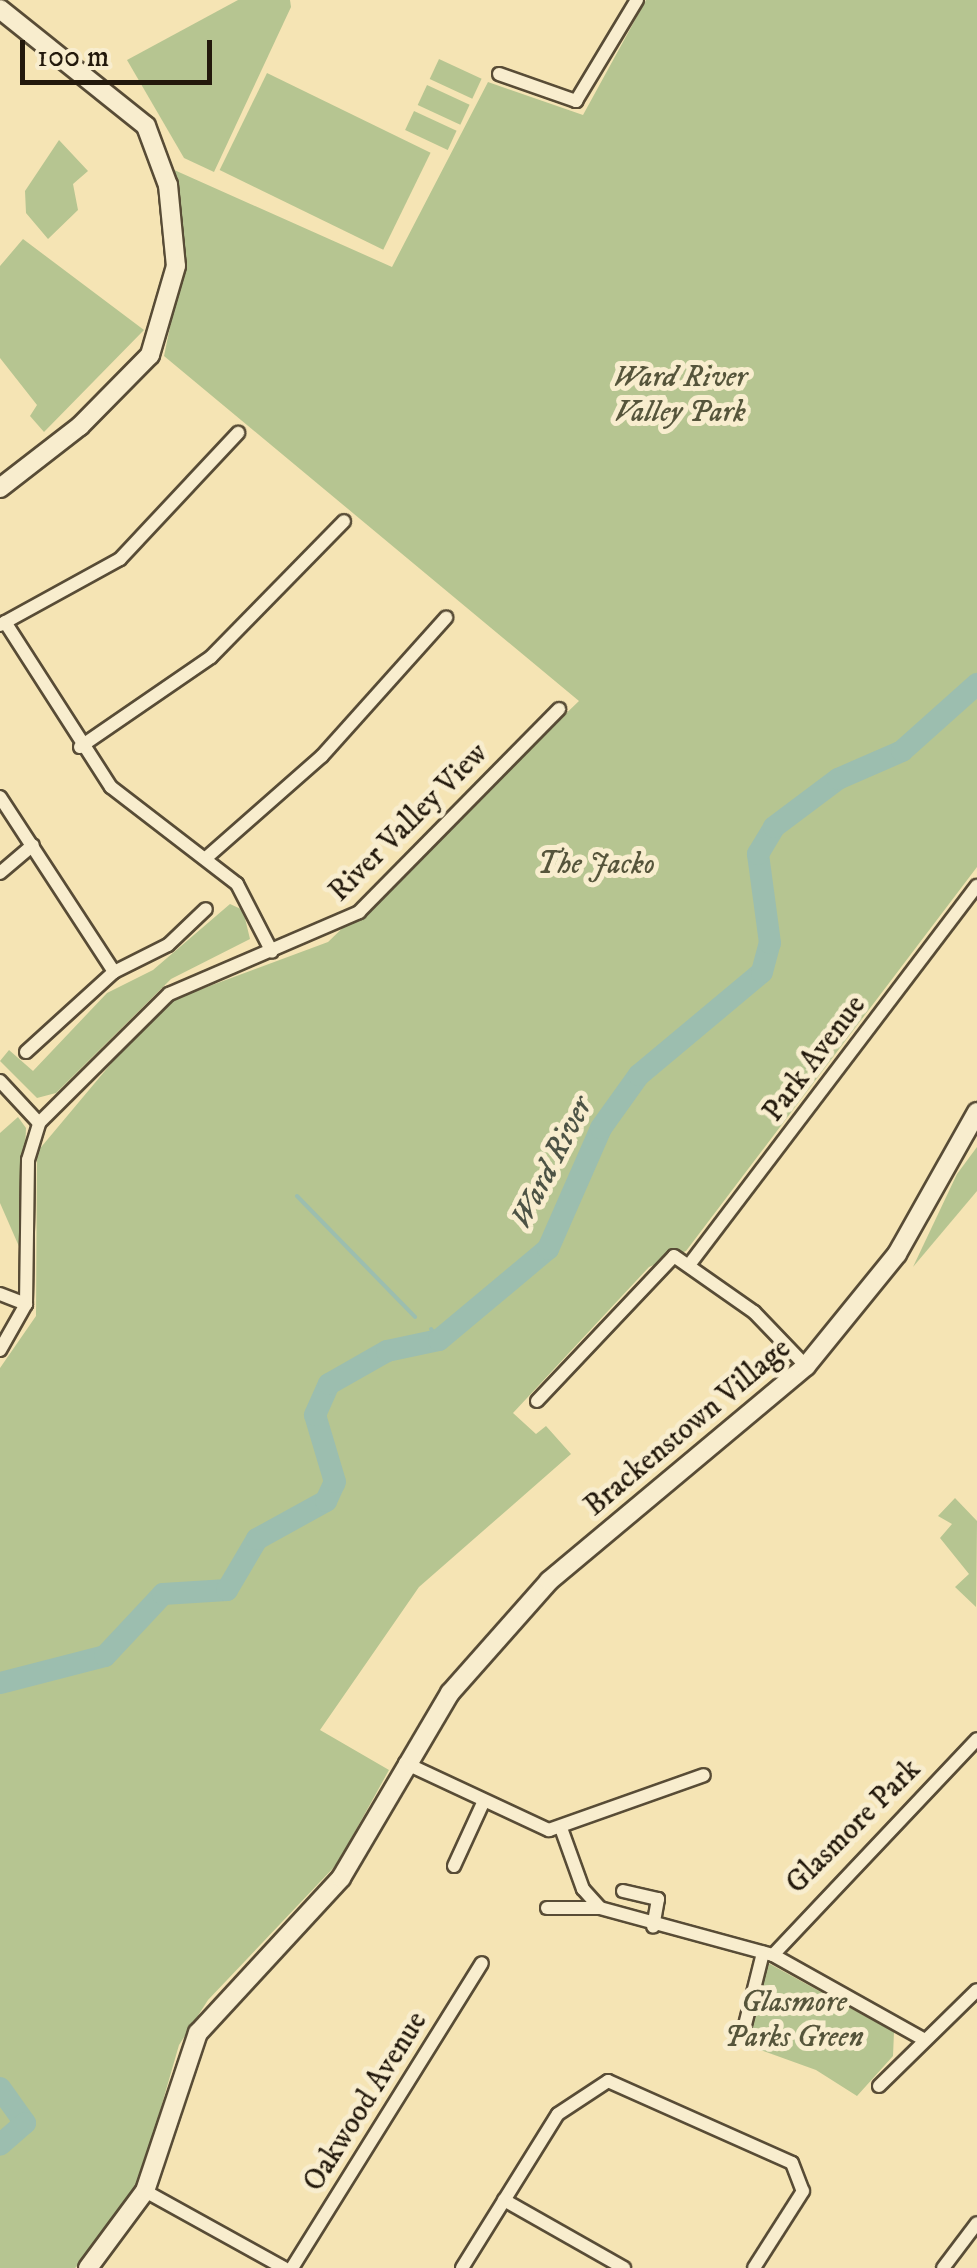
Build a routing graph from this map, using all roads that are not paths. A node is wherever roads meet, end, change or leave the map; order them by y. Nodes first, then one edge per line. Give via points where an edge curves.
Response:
1 (636, 0) edge
2 (0, 9) edge
3 (499, 74) dead end
4 (238, 433) dead end
5 (0, 488) edge
6 (344, 521) dead end
7 (446, 618) dead end
8 (3, 624) edge
9 (559, 709) dead end
10 (80, 747) junction
11 (0, 797) edge
12 (33, 845) junction
13 (206, 858) junction
14 (0, 873) edge
15 (977, 886) edge
16 (206, 909) dead end
17 (272, 952) junction
18 (114, 972) junction
19 (26, 1052) dead end
20 (0, 1081) edge
21 (977, 1112) edge
22 (39, 1122) junction
23 (692, 1261) junction
24 (0, 1294) edge
25 (26, 1304) junction
26 (0, 1350) edge
27 (806, 1366) junction
28 (537, 1401) dead end
29 (977, 1739) edge
30 (405, 1764) junction
31 (704, 1775) dead end
32 (483, 1803) junction
33 (561, 1828) junction
34 (454, 1866) dead end
35 (623, 1891) dead end
36 (548, 1908) dead end
37 (600, 1908) junction
38 (654, 1926) junction
39 (768, 1954) junction
40 (482, 1963) dead end
41 (977, 1990) edge
42 (742, 2037) dead end
43 (926, 2040) junction
44 (879, 2086) dead end
45 (145, 2191) junction
46 (504, 2200) junction
47 (977, 2223) edge
48 (88, 2268) edge
49 (284, 2268) edge
50 (292, 2268) edge
51 (462, 2268) edge
52 (624, 2268) edge
53 (754, 2268) edge
54 (943, 2268) edge

1 - 3 street via 576,101
2 - 5 street via 146,126 168,185 176,266 150,354 80,426
4 - 8 street via 120,558
6 - 10 street via 211,657
7 - 13 street via 322,756
8 - 10 street
9 - 17 street, River Valley View via 359,912
10 - 13 street via 140,816
11 - 12 street
12 - 14 street
12 - 18 street
13 - 17 street via 237,884
15 - 23 street, Park Avenue
16 - 18 street via 168,946
17 - 22 street, River Valley View via 169,994
18 - 19 street
20 - 22 street
21 - 27 street, Brackenstown Village via 903,1245
22 - 25 street via 28,1160
23 - 27 street
23 - 28 street via 674,1256 656,1266
24 - 25 street
25 - 26 street
27 - 30 street, Brackenstown Village via 549,1581 450,1694
29 - 39 street, Glasmore Park
30 - 32 street
30 - 45 street, Brackenstown Village via 314,1914 198,2034
31 - 33 street
32 - 33 street via 537,1830
32 - 34 street
33 - 37 street via 582,1889
35 - 38 street via 658,1899
36 - 37 street
37 - 38 street
38 - 39 street
39 - 42 street, Glasmore Park
39 - 43 street
40 - 50 street, Oakwood Avenue
41 - 43 street
43 - 44 street
45 - 48 street, Brackenstown Village
45 - 49 street
46 - 51 street
46 - 52 street
46 - 53 street via 576,2095 625,2084 792,2163 802,2191
47 - 54 street

